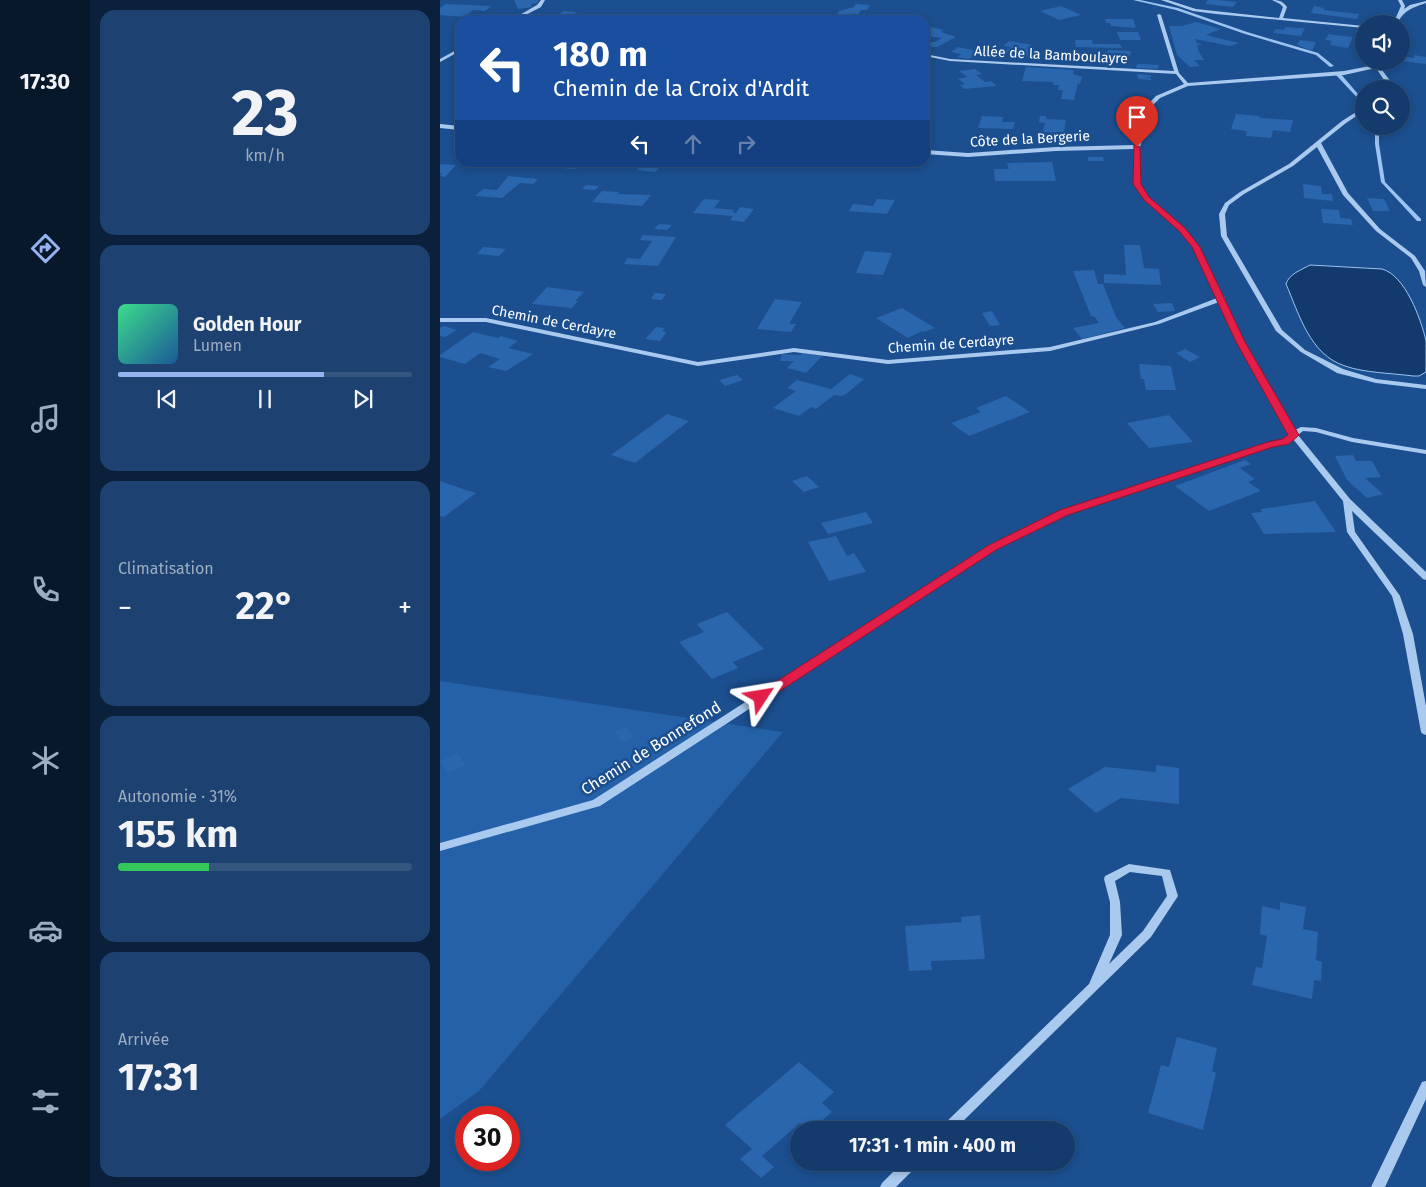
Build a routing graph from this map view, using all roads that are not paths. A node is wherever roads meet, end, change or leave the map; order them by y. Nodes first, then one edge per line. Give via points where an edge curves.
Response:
1 (542, 0) edge
2 (1163, 0) edge
3 (1274, 0) edge
4 (1400, 0) edge
5 (1426, 2) edge
6 (1401, 13) joint
7 (522, 15) edge
8 (1159, 15) dead end
9 (1281, 18) junction
10 (1355, 26) edge
11 (455, 53) edge
12 (930, 56) edge
13 (440, 61) edge
14 (1355, 69) edge
15 (1177, 73) junction
16 (1187, 85) junction
17 (1355, 116) edge
18 (440, 126) edge
19 (455, 128) edge
20 (1318, 143) junction
21 (1137, 147) junction
22 (930, 152) edge
23 (1426, 285) edge
24 (1222, 298) junction
25 (440, 320) edge
26 (1426, 387) edge
27 (1294, 435) junction
28 (1426, 452) edge
29 (1347, 501) junction
30 (1426, 577) edge
31 (1426, 732) edge
32 (440, 848) edge
33 (1092, 989) junction
34 (1426, 1086) edge
35 (955, 1121) edge
36 (903, 1171) edge
37 (886, 1187) edge
38 (1378, 1187) edge

1 - 7 street
2 - 9 street via 1195,10
3 - 9 street via 1285,6
4 - 6 street via 1403,6
5 - 6 street
8 - 15 street
9 - 10 street
11 - 13 street
12 - 15 street, Allée de la Bamboulayre via 950,60
14 - 16 street
15 - 16 street
16 - 21 street via 1158,97 1152,103
17 - 20 street
18 - 19 street
20 - 23 street via 1345,194 1378,230 1413,258 1422,270
20 - 26 street via 1291,165 1227,204 1222,214 1224,236 1279,330 1303,351 1340,371 1376,381
21 - 22 street, Côte de la Bergerie via 968,155
21 - 24 street via 1137,184 1147,199 1182,229 1196,247
24 - 25 street, Chemin de Cerdayre via 1156,323 1050,349 888,362 794,350 698,364 486,320
24 - 27 street via 1241,342
27 - 28 street, Chemin de Bonnefond via 1301,429 1316,430 1352,440
27 - 29 street
27 - 32 street, Chemin de Bonnefond via 1285,442 1055,517 992,548 596,803
29 - 30 street
29 - 31 street via 1351,532 1396,596 1408,634
33 - 33 street via 1147,934 1172,896 1166,873 1129,868 1108,879 1115,902 1116,935
33 - 35 street
34 - 38 street
36 - 37 street

